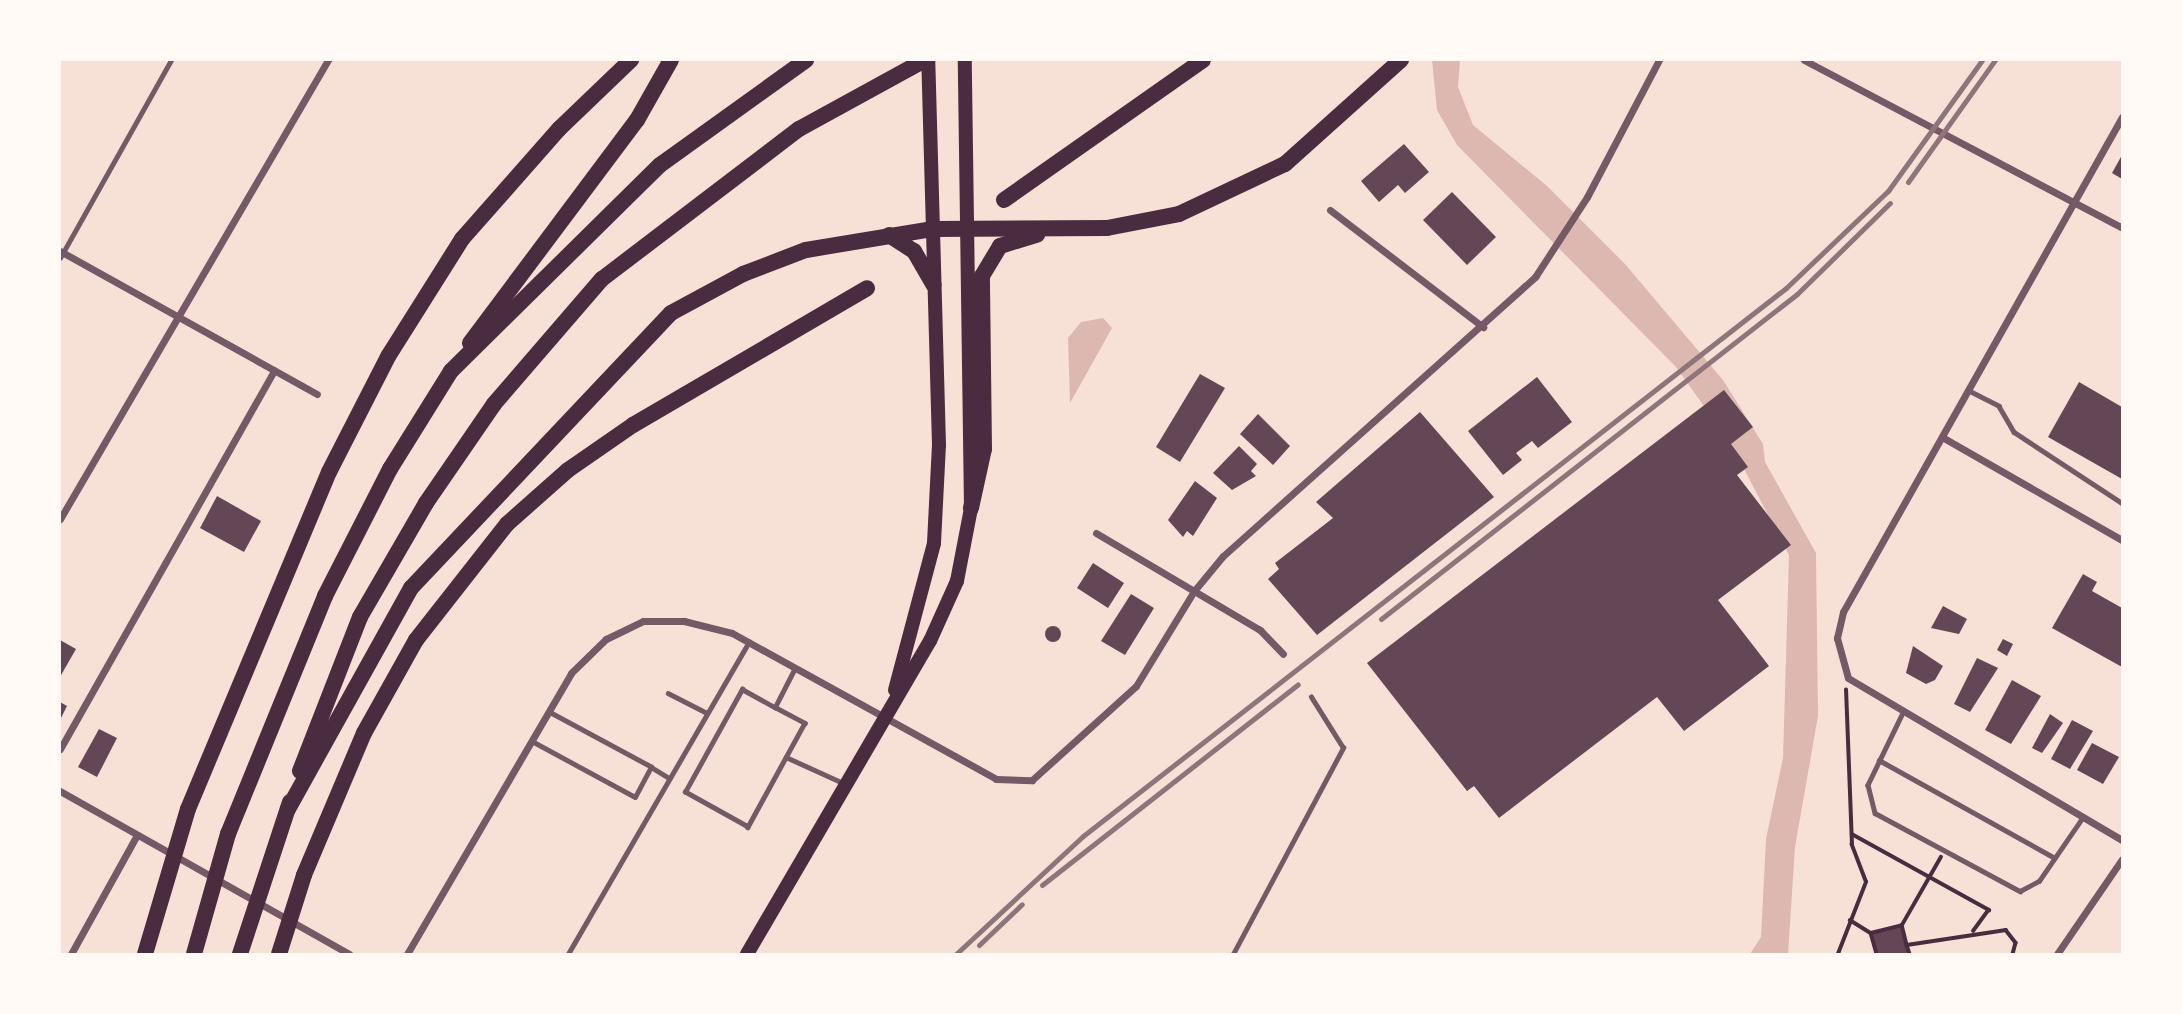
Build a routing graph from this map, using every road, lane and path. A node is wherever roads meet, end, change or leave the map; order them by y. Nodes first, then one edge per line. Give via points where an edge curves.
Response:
1 (171, 60) edge
2 (328, 60) edge
3 (631, 60) edge
4 (671, 60) edge
5 (806, 60) edge
6 (927, 60) edge
7 (965, 60) edge
8 (1203, 60) edge
9 (1401, 60) edge
10 (1659, 60) edge
11 (1804, 60) edge
12 (2123, 117) edge
13 (1004, 200) dead end
14 (2075, 202) junction
15 (1330, 210) dead end
16 (969, 226) junction
17 (1087, 228) junction
18 (2123, 228) edge
19 (933, 229) junction
20 (889, 236) junction
21 (60, 253) edge
22 (934, 285) junction
23 (867, 288) dead end
24 (175, 318) junction
25 (1483, 327) junction
26 (274, 370) junction
27 (451, 371) junction
28 (1968, 390) junction
29 (317, 394) dead end
30 (1942, 437) junction
31 (2123, 503) edge
32 (971, 508) junction
33 (60, 519) edge
34 (1096, 533) dead end
35 (2123, 540) edge
36 (1194, 591) junction
37 (749, 642) junction
38 (1283, 654) dead end
39 (795, 667) junction
40 (1847, 678) junction
41 (668, 693) dead end
42 (1311, 697) dead end
43 (775, 707) junction
44 (548, 712) junction
45 (707, 713) junction
46 (1902, 715) junction
47 (887, 717) junction
48 (532, 741) junction
49 (60, 749) edge
50 (786, 757) junction
51 (1879, 760) junction
52 (651, 767) junction
53 (669, 778) junction
54 (847, 785) junction
55 (60, 791) edge
56 (288, 809) junction
57 (2083, 817) junction
58 (1852, 834) junction
59 (137, 835) junction
60 (2123, 840) edge
61 (1944, 851) junction
62 (2055, 858) junction
63 (2123, 859) edge
64 (1930, 877) junction
65 (1850, 920) junction
66 (1902, 925) junction
67 (1974, 931) junction
68 (1871, 933) junction
69 (1908, 945) junction
70 (196, 947) edge
71 (71, 954) edge
72 (145, 954) edge
73 (240, 954) edge
74 (279, 954) edge
75 (349, 954) edge
76 (407, 954) edge
77 (568, 954) edge
78 (747, 954) edge
79 (1233, 954) edge
80 (1838, 954) edge
81 (1877, 954) edge
82 (1910, 954) edge
83 (2012, 954) edge
84 (2057, 954) edge

1 - 21 lane
2 - 24 street
3 - 72 highway via 559,128 462,239 424,295 329,472 188,809
4 - 27 highway via 637,120 511,282
5 - 27 highway via 660,165
6 - 19 main road
6 - 56 highway via 799,129 601,279 494,404 426,503 360,617
7 - 16 main road
8 - 13 highway
9 - 17 highway via 1285,163 1241,190 1179,214
10 - 25 street via 1542,266
11 - 14 street
12 - 14 street
14 - 18 street
14 - 28 street
15 - 25 street
16 - 17 highway
16 - 19 highway
16 - 32 main road
17 - 32 highway via 1010,240 985,265 984,449
19 - 20 highway
19 - 22 main road
20 - 22 highway via 914,251
20 - 56 highway via 806,250 743,274 671,313 411,588
21 - 24 street
22 - 47 main road via 934,543
23 - 74 highway via 633,425 568,470 508,524 415,639 364,733 304,875
24 - 26 street
24 - 33 street
25 - 36 street via 1259,522
26 - 29 street
26 - 49 street
27 - 70 highway via 390,469 325,596 228,834
28 - 30 street
28 - 31 lane via 1999,406 2014,432
30 - 35 street
30 - 40 street via 1843,612 1839,661
32 - 47 main road via 957,581
34 - 36 street
36 - 38 street via 1260,629
36 - 47 street via 1136,686 1031,780 996,779
37 - 39 street
37 - 44 street via 684,621 643,621 606,639 571,673
37 - 45 lane
39 - 43 lane
39 - 47 street
40 - 46 street
40 - 58 path
41 - 45 lane
42 - 79 lane via 1343,748
43 - 50 lane via 805,723
43 - 50 lane via 743,689 685,792 748,827
44 - 48 street
44 - 52 lane
45 - 53 lane
46 - 51 lane
46 - 57 street
47 - 54 main road
48 - 52 lane via 635,797
48 - 76 street
50 - 54 lane
51 - 61 lane via 1868,785 1871,808
51 - 62 lane
52 - 53 lane
53 - 77 lane
54 - 78 main road
55 - 59 street
56 - 73 highway
57 - 60 street
57 - 62 lane
58 - 64 path
58 - 65 path via 1866,882
59 - 71 street
59 - 75 street
61 - 62 lane via 2020,891 2032,887
61 - 64 path
63 - 84 street
64 - 66 path
64 - 67 path via 1989,910
65 - 68 path
65 - 80 path
66 - 68 path
66 - 69 path
67 - 69 path
67 - 83 path via 2006,930 2016,943
68 - 81 path
69 - 82 path

